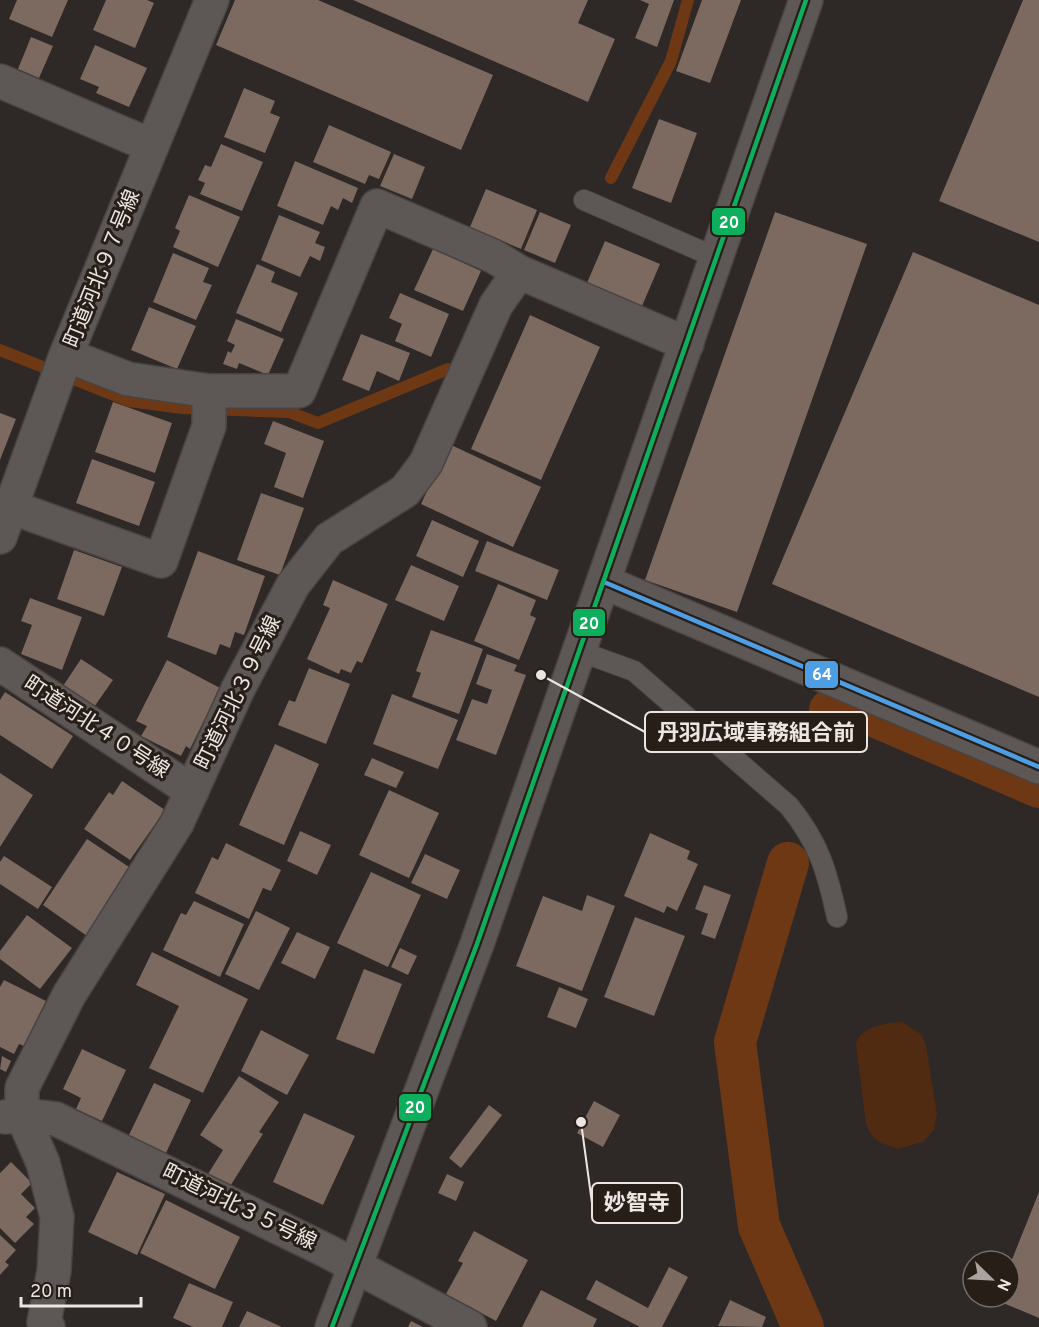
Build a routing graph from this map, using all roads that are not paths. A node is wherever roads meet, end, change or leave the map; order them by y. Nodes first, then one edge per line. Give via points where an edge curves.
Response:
1 (212, 0) edge
2 (806, 0) edge
3 (0, 81) edge
4 (152, 146) junction
5 (584, 200) dead end
6 (717, 258) junction
7 (519, 273) junction
8 (687, 344) junction
9 (66, 355) junction
10 (209, 391) junction
11 (11, 507) junction
12 (0, 537) edge
13 (604, 582) junction
14 (579, 651) junction
15 (0, 664) edge
16 (1039, 767) edge
17 (192, 791) junction
18 (837, 917) dead end
19 (11, 1116) edge
20 (355, 1267) junction
21 (42, 1325) edge
22 (332, 1327) edge
23 (470, 1327) edge

1 - 4 street, 町道河北９７号線
2 - 6 street
3 - 4 street
4 - 9 street, 町道河北９７号線
5 - 6 lane
6 - 8 street
7 - 8 street
7 - 10 street, 町道河北９７号線 via 492,255 377,206 299,391
7 - 17 street, 町道河北３９号線 via 496,305 426,464 405,491 329,539 293,585 238,689
8 - 13 street
9 - 10 street, 町道河北９７号線 via 128,379
9 - 11 street
10 - 11 street via 209,426 161,561
11 - 12 street
13 - 14 street
13 - 16 street
14 - 18 lane via 634,671 789,806 823,859
14 - 20 street via 477,944
15 - 17 street, 町道河北４０号線
17 - 19 street, 町道河北３９号線 via 177,822 69,994
19 - 20 street, 町道河北３５号線 via 56,1119
19 - 21 street, 町道河北３９号線 via 43,1163 57,1216 54,1271
20 - 22 street
20 - 23 street, 町道河北３５号線

